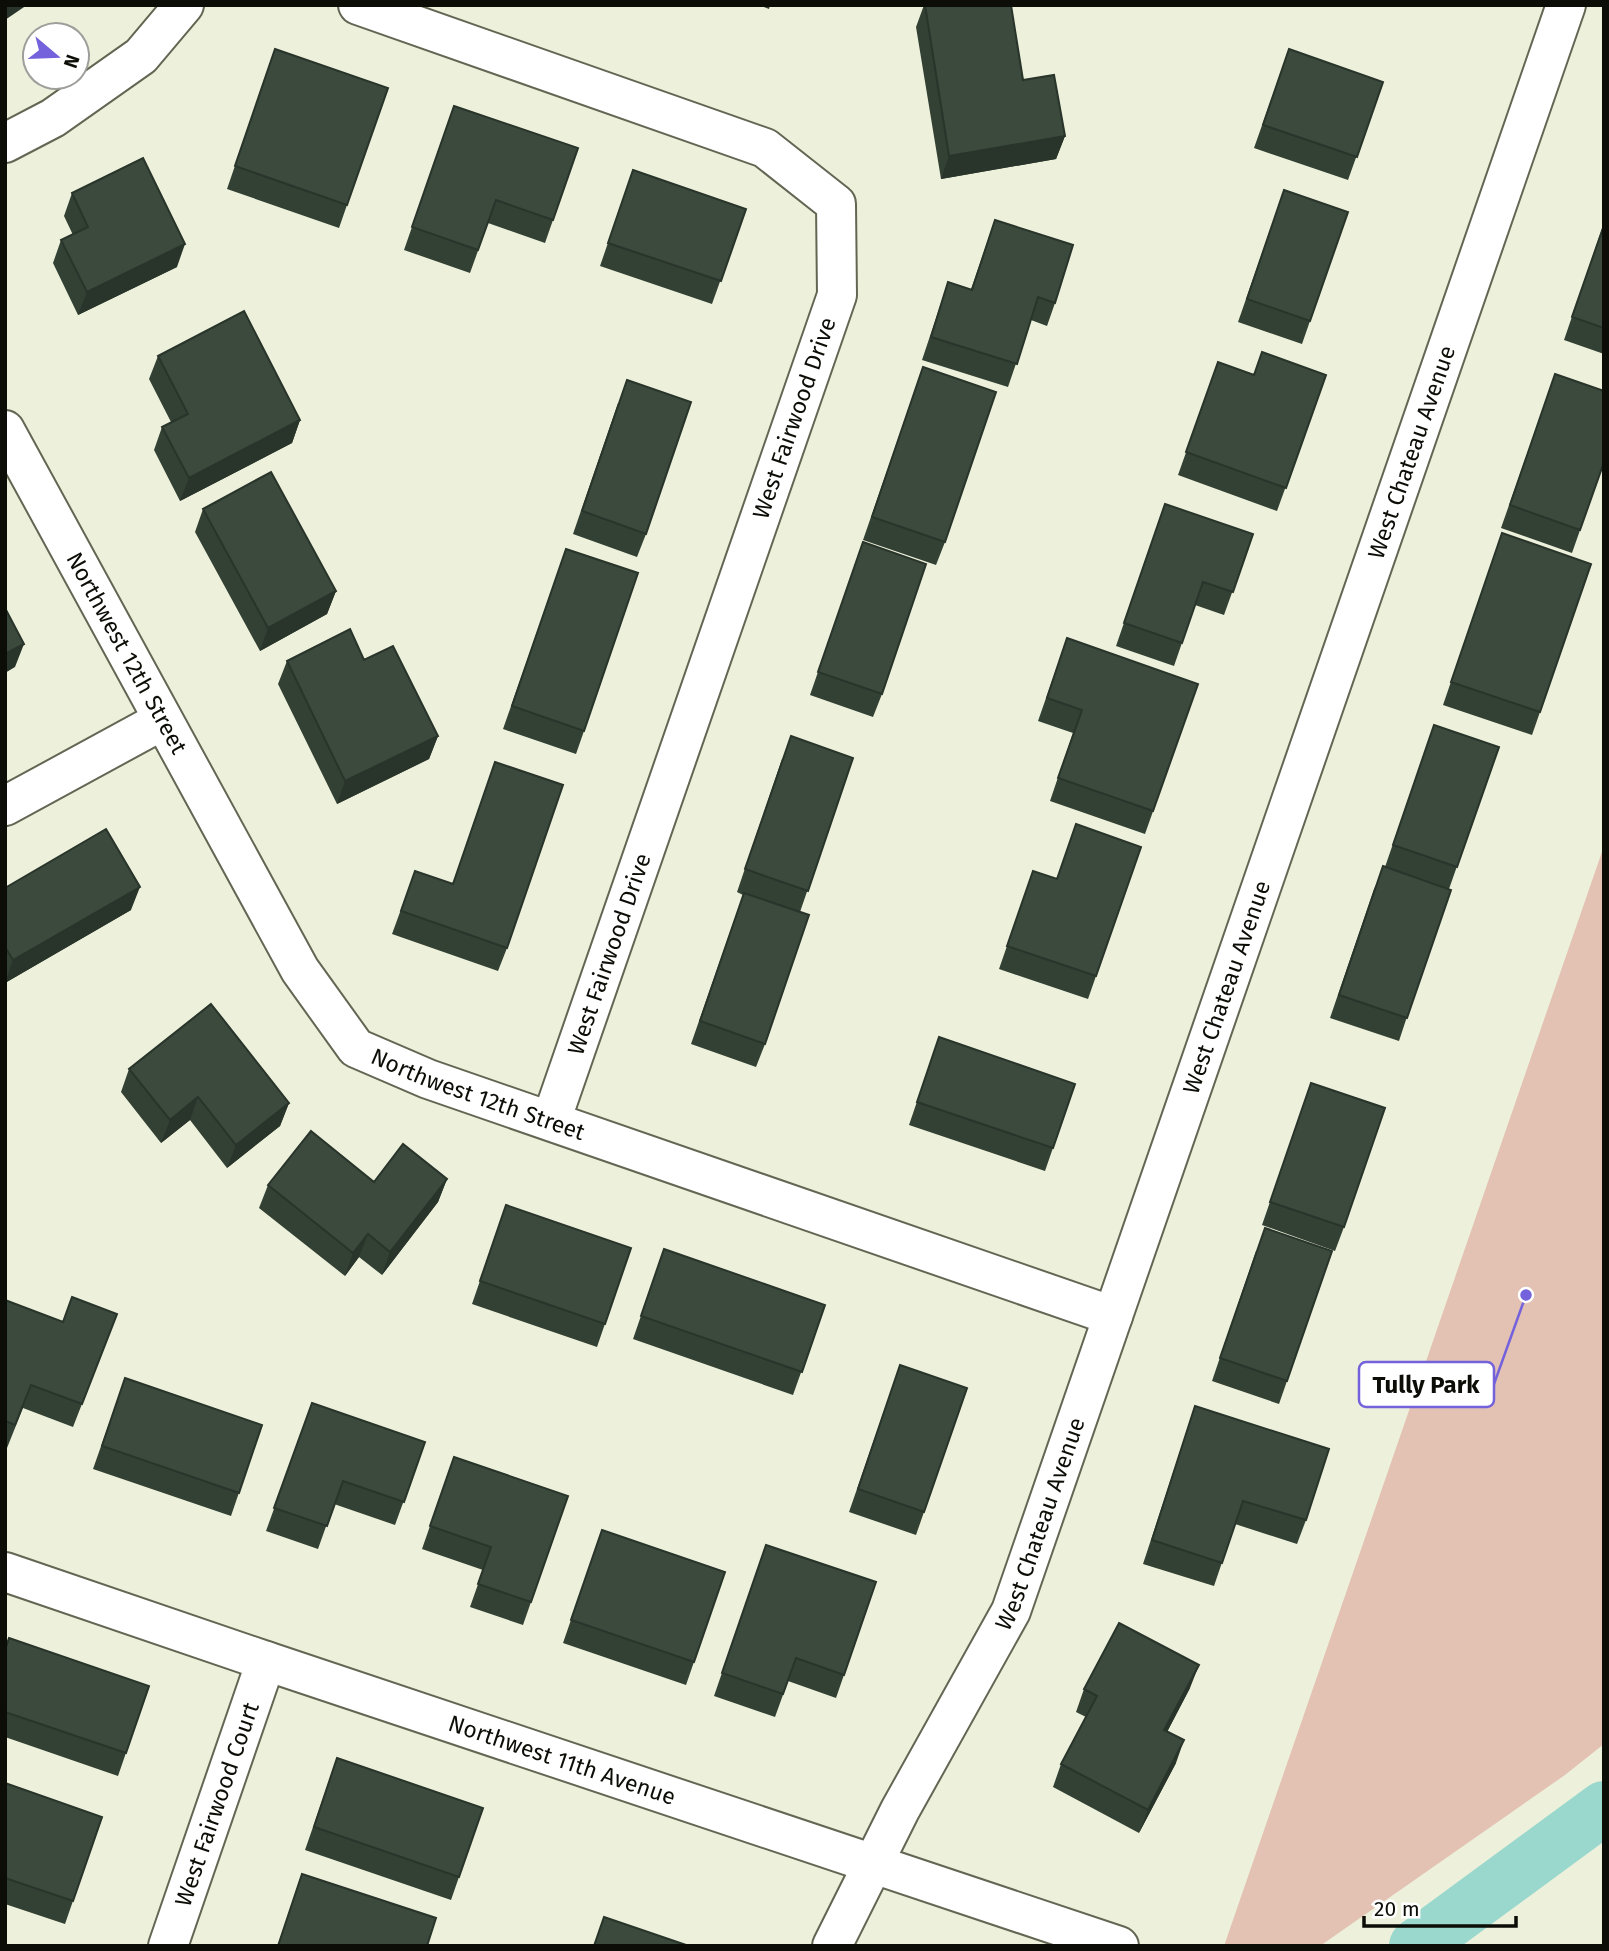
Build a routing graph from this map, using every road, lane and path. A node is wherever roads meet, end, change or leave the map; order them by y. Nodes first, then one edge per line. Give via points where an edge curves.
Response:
1 (184, 5) edge
2 (358, 5) edge
3 (1566, 5) edge
4 (5, 144) edge
5 (5, 430) edge
6 (163, 720) junction
7 (5, 806) edge
8 (551, 1121) junction
9 (1112, 1316) junction
10 (5, 1572) edge
11 (266, 1661) junction
12 (873, 1863) junction
13 (168, 1946) edge
14 (832, 1946) edge
15 (1119, 1946) edge

1 - 4 street via 141,56 53,118
2 - 8 street, West Fairwood Drive via 765,148 836,204 837,295
3 - 9 street, West Chateau Avenue
5 - 6 street, Northwest 12th Street
6 - 7 street
6 - 8 street, Northwest 12th Street via 300,970 356,1048 428,1079
8 - 9 street, Northwest 12th Street
9 - 12 street, West Chateau Avenue via 1011,1611
10 - 11 street, Northwest 11th Avenue
11 - 12 street, Northwest 11th Avenue
11 - 13 street, West Fairwood Court
12 - 14 street, West Chateau Avenue
12 - 15 street, Northwest 11th Avenue

